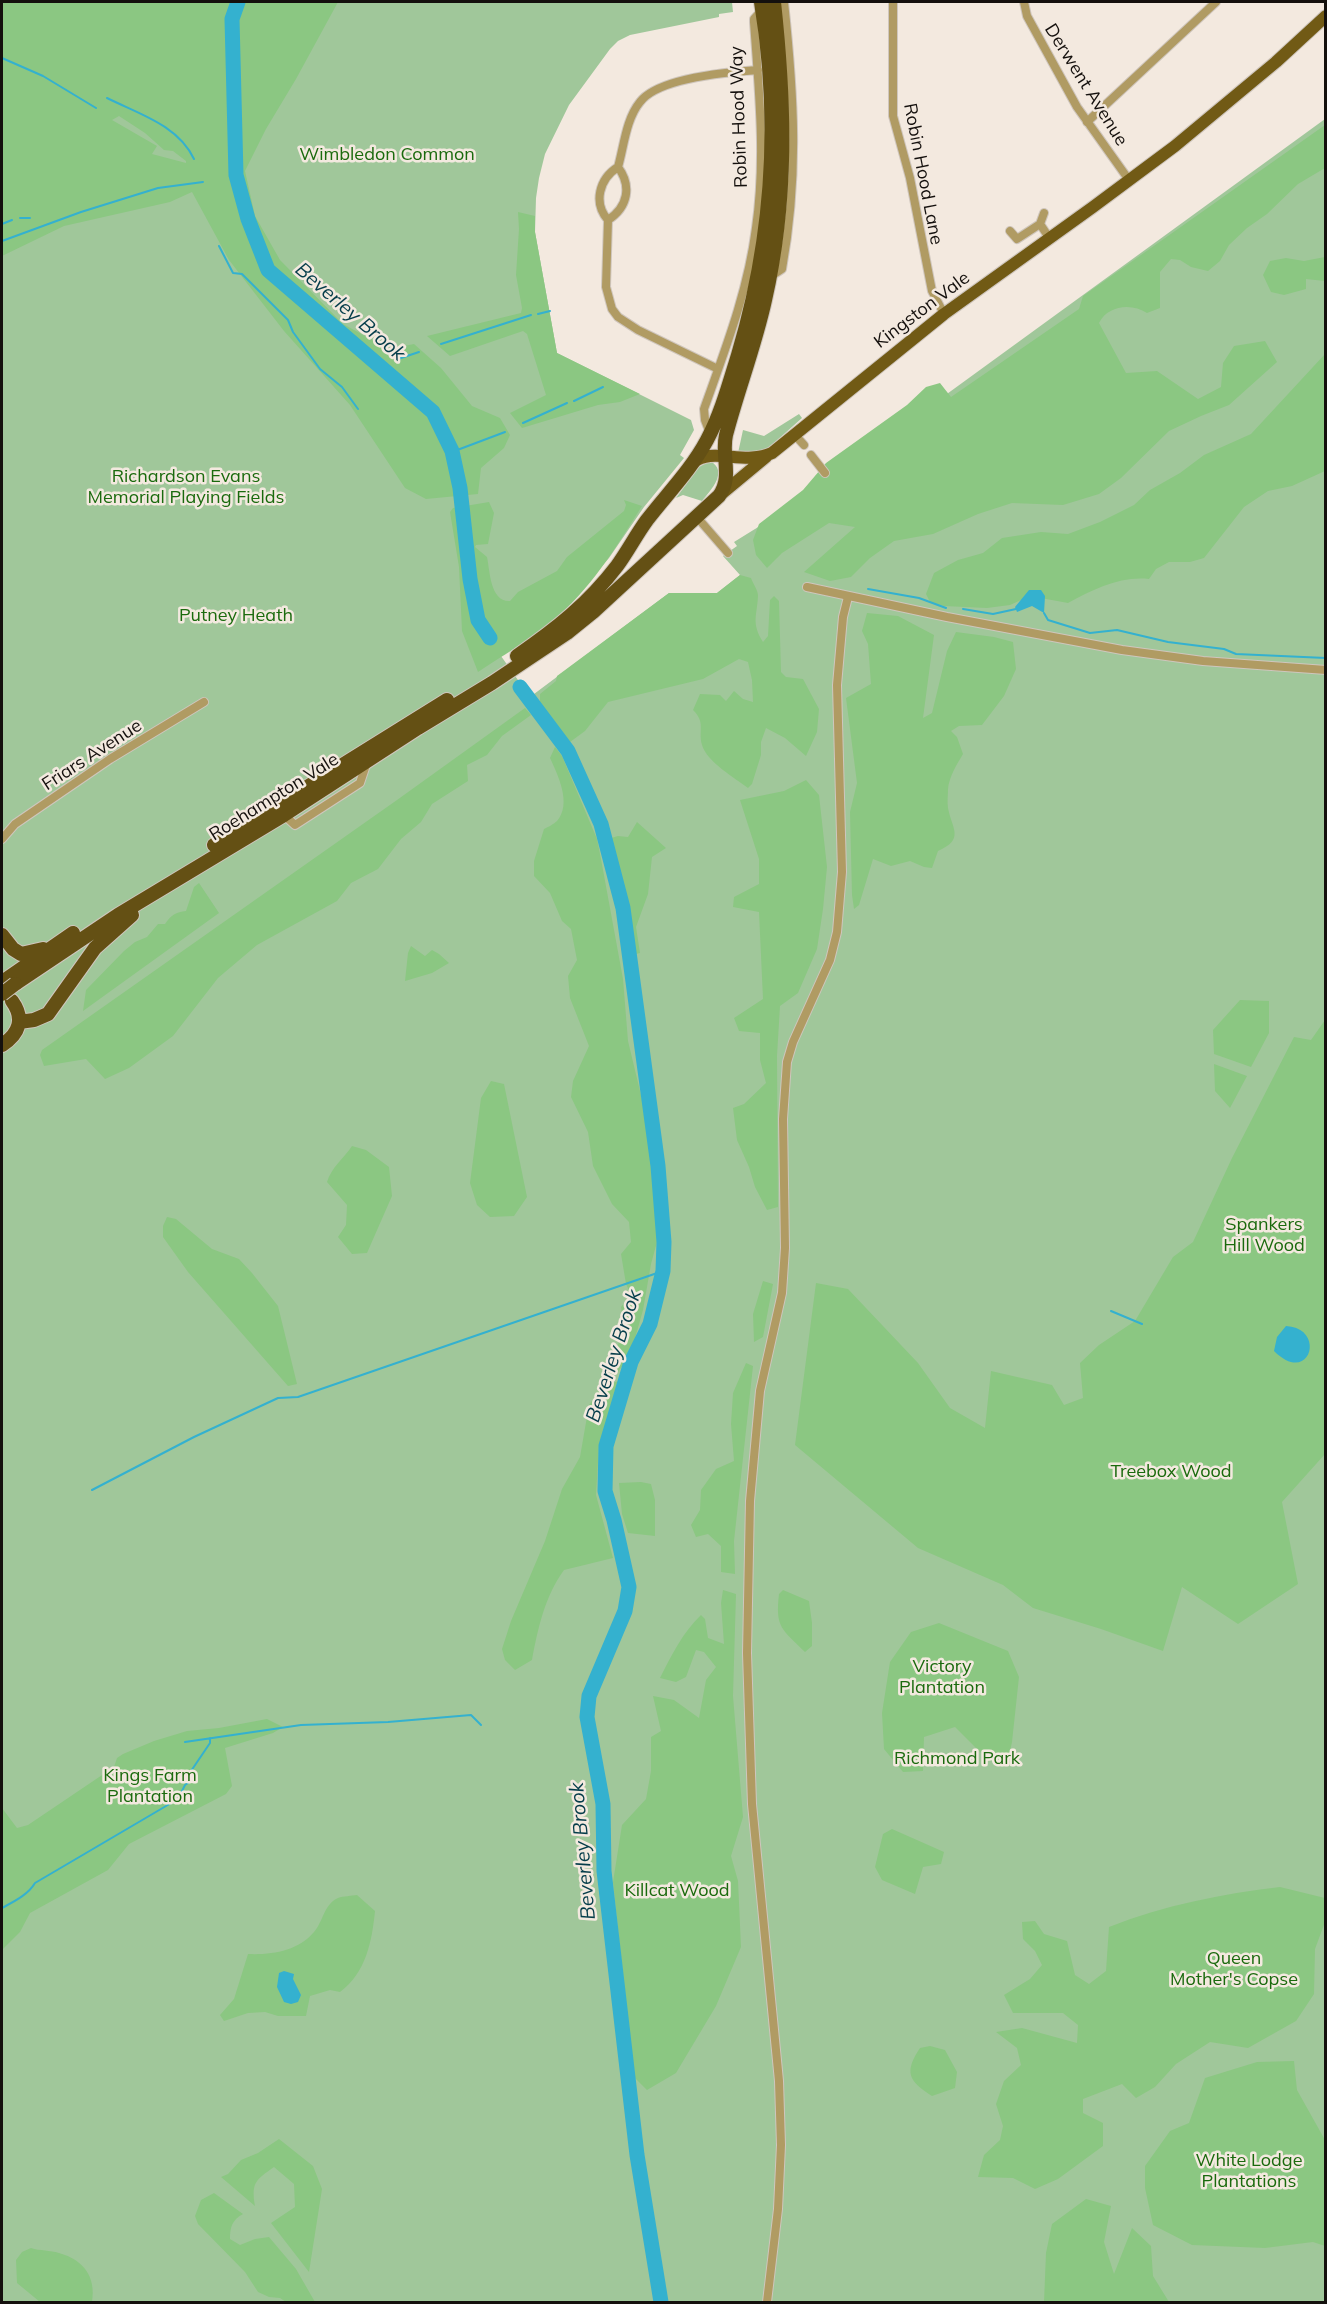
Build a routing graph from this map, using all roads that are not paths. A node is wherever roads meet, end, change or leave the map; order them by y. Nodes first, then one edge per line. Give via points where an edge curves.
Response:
1 (774, 2) edge
2 (784, 2) edge
3 (893, 2) edge
4 (1024, 2) edge
5 (1216, 2) edge
6 (762, 6) edge
7 (1326, 16) edge
8 (758, 70) junction
9 (1087, 122) junction
10 (618, 167) junction
11 (1129, 180) junction
12 (1044, 213) dead end
13 (608, 220) junction
14 (1040, 224) junction
15 (1010, 231) dead end
16 (1050, 239) junction
17 (776, 273) junction
18 (944, 314) junction
19 (718, 369) junction
20 (710, 433) junction
21 (794, 434) junction
22 (804, 446) dead end
23 (772, 453) junction
24 (811, 455) dead end
25 (724, 457) junction
26 (692, 464) junction
27 (825, 472) dead end
28 (719, 496) junction
29 (696, 516) junction
30 (728, 553) dead end
31 (807, 587) dead end
32 (848, 597) junction
33 (564, 629) junction
34 (1326, 670) edge
35 (204, 702) dead end
36 (2, 839) edge
37 (189, 872) junction
38 (2, 935) edge
39 (53, 946) junction
40 (10, 980) edge
41 (7, 998) edge
42 (19, 1022) junction
43 (2, 1045) edge
44 (767, 2302) edge

1 - 17 highway via 784,134
2 - 17 street via 795,129 791,214
3 - 18 street, Robin Hood Lane via 893,116 910,178 932,291
4 - 9 street, Derwent Avenue via 1032,26
5 - 9 street
6 - 8 street, Robin Hood Way via 754,19
6 - 20 highway, Robin Hood Way via 772,122 767,221 747,322
7 - 11 main road, Kingston Vale via 1258,77
8 - 10 street via 678,82 651,91 634,112
8 - 19 street, Robin Hood Way via 762,171 756,229 740,304
9 - 11 street, Derwent Avenue
10 - 13 street via 602,184 599,199 601,212
10 - 13 street via 625,176 625,203
11 - 16 main road, Kingston Vale
12 - 14 street
13 - 19 street via 606,287 612,309 638,330
14 - 15 street via 1017,239
14 - 16 street
16 - 18 main road, Kingston Vale
17 - 25 highway via 726,434
18 - 21 main road, Kingston Vale
19 - 20 street, Robin Hood Way via 703,411
20 - 26 highway, Robin Hood Way
21 - 22 street
21 - 23 main road, Kingston Vale
23 - 25 main road via 748,459
23 - 28 main road, Kingston Vale
24 - 27 street
25 - 26 main road via 705,456
25 - 28 highway via 727,478
26 - 33 highway via 646,521 604,583
28 - 29 highway
29 - 30 street
29 - 33 highway via 593,612
31 - 32 street
32 - 34 street via 1122,650
32 - 44 street via 837,685 842,872 837,932 830,960 788,1062 783,1119 782,1293 760,1391 750,1501 747,1653 752,1804 779,2081 781,2145
33 - 37 highway, Roehampton Vale via 492,683
33 - 39 highway, Roehampton Vale
35 - 36 street, Friars Avenue via 93,771 15,824
37 - 40 highway, Roehampton Vale
37 - 42 highway via 106,937 48,1014
38 - 39 highway via 21,954
39 - 40 highway, Roehampton Vale
40 - 41 highway, Roehampton Vale, bridge
41 - 42 highway via 19,1013
42 - 43 highway via 15,1034

